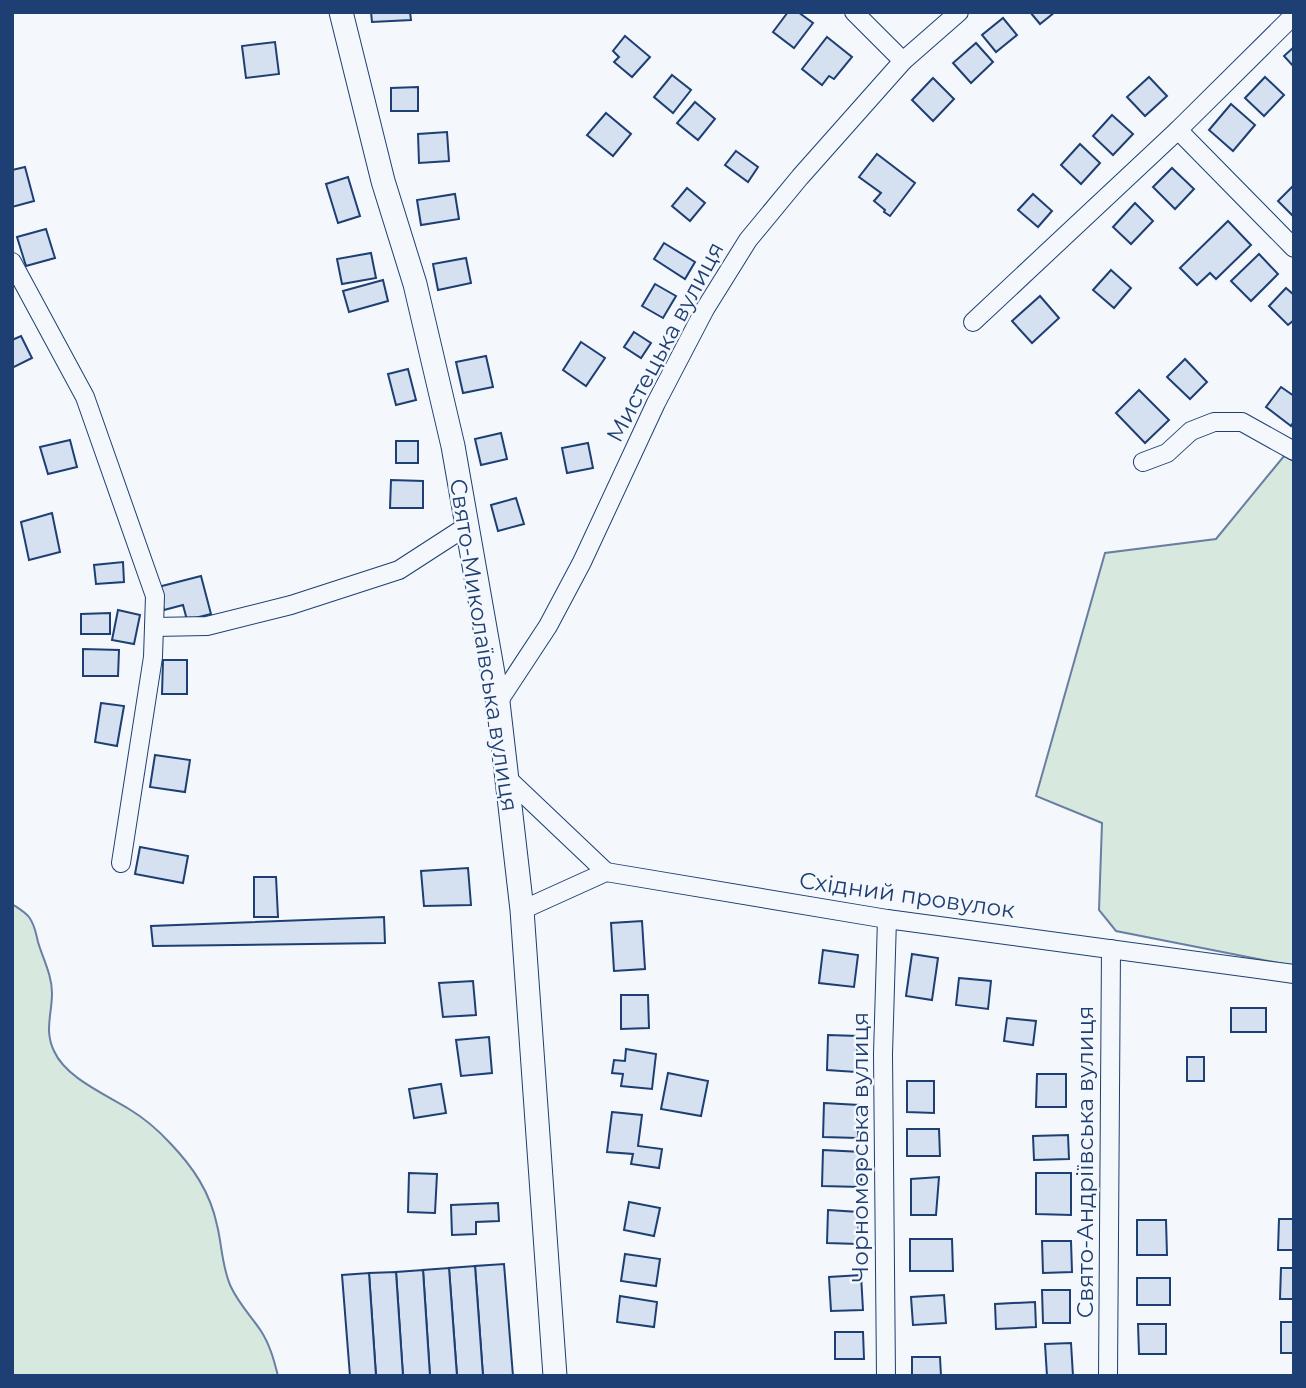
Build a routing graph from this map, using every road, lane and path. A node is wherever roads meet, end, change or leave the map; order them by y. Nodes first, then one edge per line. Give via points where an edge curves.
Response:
1 (341, 12) edge
2 (854, 12) edge
3 (959, 12) edge
4 (1294, 15) edge
5 (903, 61) junction
6 (1178, 130) junction
7 (1294, 248) edge
8 (12, 262) edge
9 (973, 322) dead end
10 (1294, 451) edge
11 (1143, 462) dead end
12 (467, 526) junction
13 (154, 627) junction
14 (498, 702) junction
15 (507, 778) junction
16 (121, 863) dead end
17 (606, 872) junction
18 (522, 910) junction
19 (887, 919) junction
20 (1111, 949) junction
21 (1294, 974) edge
22 (555, 1376) edge
23 (886, 1376) edge
24 (1108, 1376) edge

1 - 12 street, Свято-Миколаївська вулиця via 383,181 415,284
2 - 5 street
3 - 5 street, Мистецька вулиця
4 - 6 street
5 - 14 street, Мистецька вулиця via 748,240 705,309 548,626
6 - 7 street
6 - 9 street
8 - 13 street via 85,397 155,596
10 - 11 street via 1242,422 1214,422 1191,430 1167,453
12 - 13 street via 400,570 207,626
12 - 14 street, Свято-Миколаївська вулиця
13 - 16 street
14 - 15 street, Свято-Миколаївська вулиця
15 - 17 street
15 - 18 street, Свято-Миколаївська вулиця
17 - 18 street
17 - 19 street, Східний провулок
18 - 22 street, Свято-Миколаївська вулиця
19 - 20 street, Східний провулок
19 - 23 street, Чорноморська вулиця via 883,1054
20 - 21 street, Східний провулок
20 - 24 street, Свято-Андріївська вулиця

